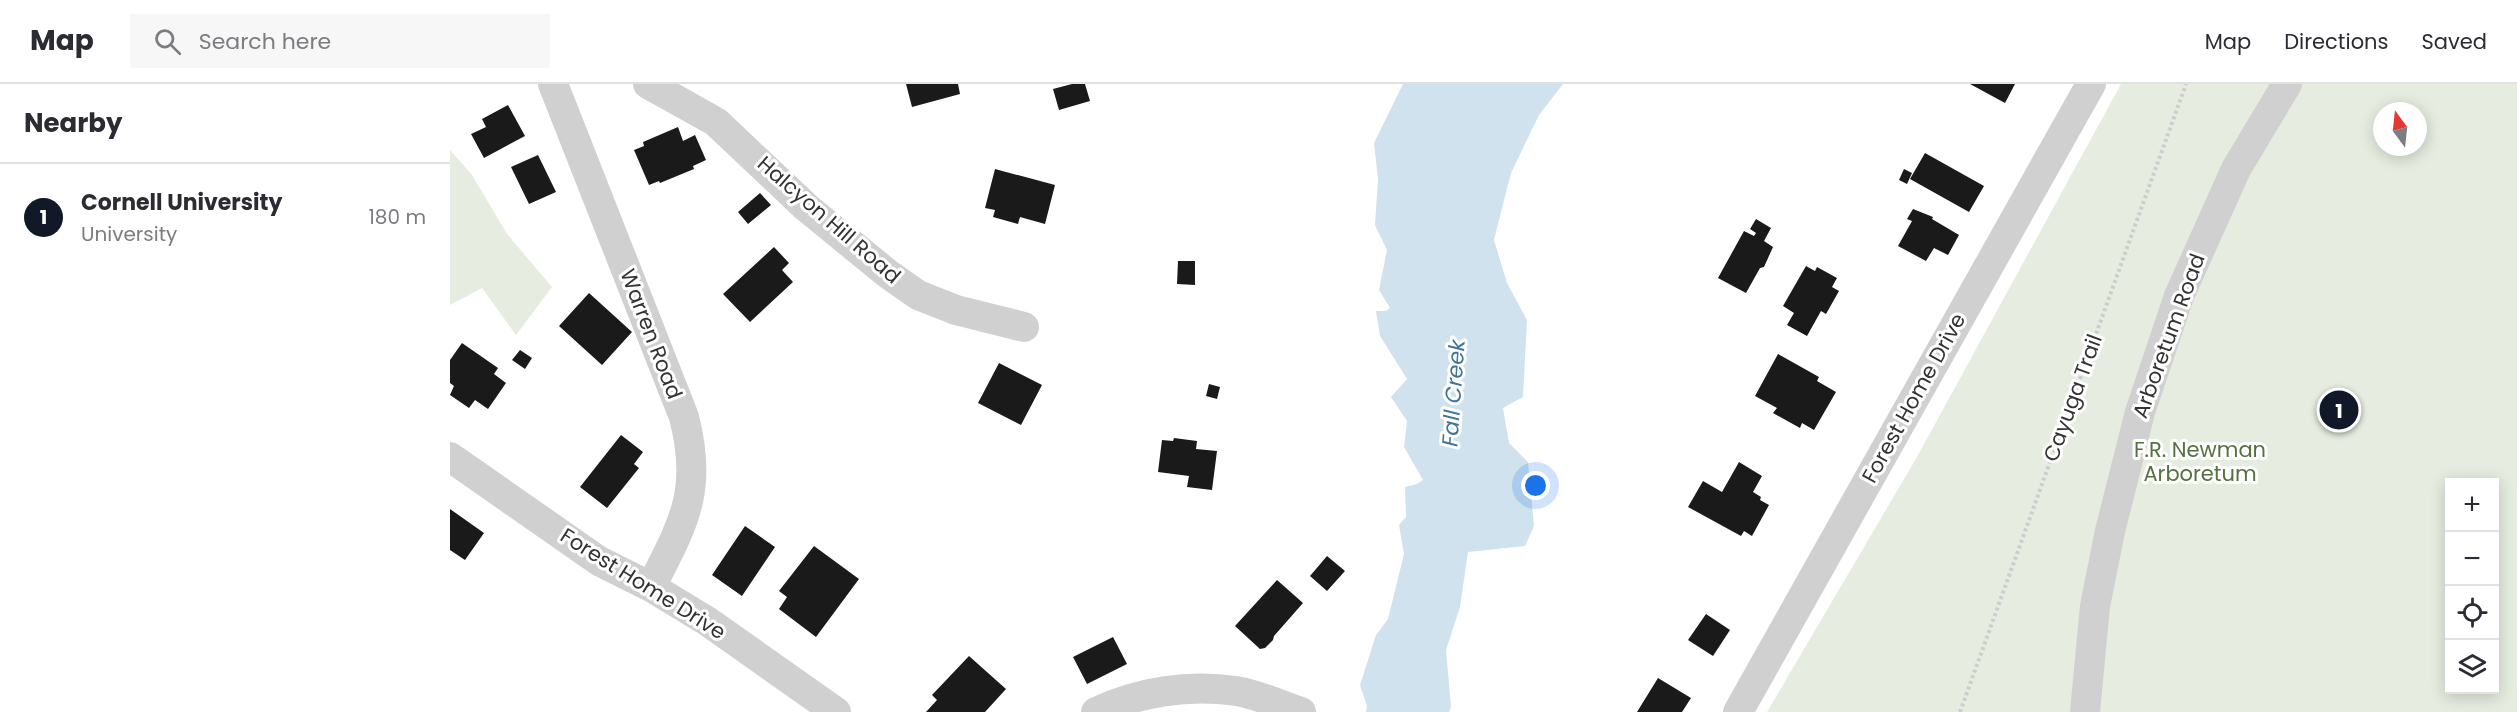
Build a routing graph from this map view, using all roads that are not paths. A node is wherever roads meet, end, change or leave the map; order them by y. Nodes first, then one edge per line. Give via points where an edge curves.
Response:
1 (553, 84) edge
2 (648, 84) edge
3 (2091, 84) edge
4 (2287, 84) edge
5 (1023, 327) dead end
6 (450, 457) edge
7 (651, 587) junction
8 (836, 712) edge
9 (1096, 712) edge
10 (1301, 712) edge
11 (1738, 712) edge
12 (2085, 712) edge

1 - 7 street, Warren Road via 684,417 690,442 692,476 687,510
2 - 5 street, Halcyon Hill Road via 716,122 806,207 918,295 956,310
3 - 11 street, Forest Home Drive
4 - 12 street, Arboretum Road via 2236,169 2193,264 2140,412 2095,606
6 - 7 street, Forest Home Drive via 599,561
7 - 8 street, Forest Home Drive via 707,621
9 - 10 street via 1148,693 1189,688 1237,691

